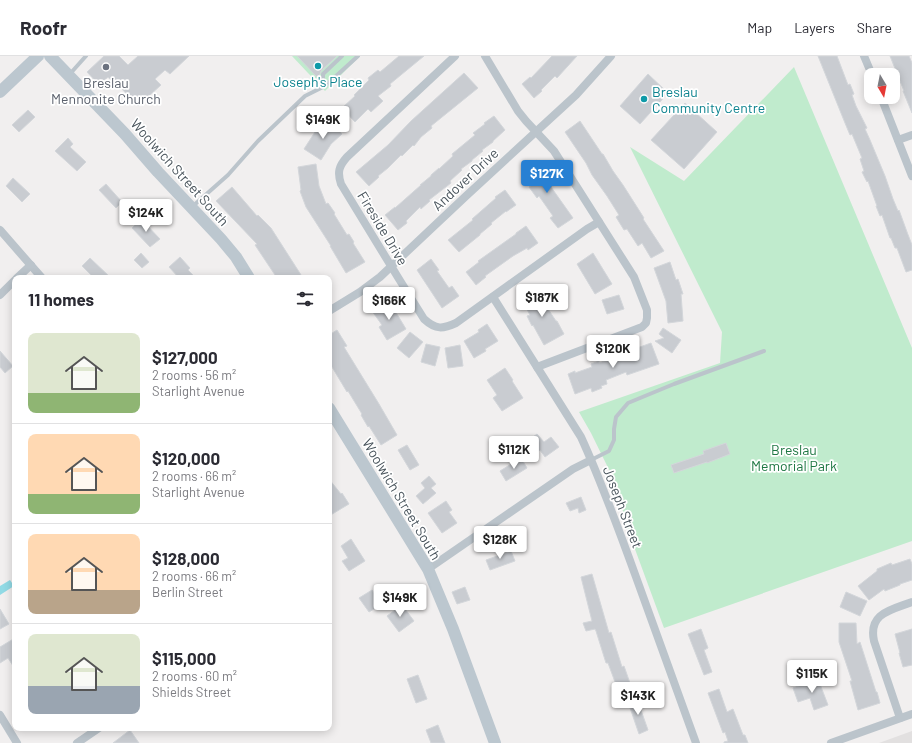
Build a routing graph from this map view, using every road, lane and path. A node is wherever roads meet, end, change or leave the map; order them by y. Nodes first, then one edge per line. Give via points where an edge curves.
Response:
1 (38, 56) edge
2 (50, 56) edge
3 (86, 56) edge
4 (342, 56) edge
5 (455, 56) edge
6 (485, 56) edge
7 (611, 56) edge
8 (864, 56) edge
9 (356, 57) edge
10 (869, 68) edge
11 (69, 75) junction
12 (325, 86) junction
13 (0, 92) edge
14 (884, 104) edge
15 (536, 131) junction
16 (912, 135) edge
17 (898, 140) junction
18 (912, 176) edge
19 (191, 208) junction
20 (599, 222) junction
21 (0, 230) edge
22 (31, 265) junction
23 (391, 267) junction
24 (20, 275) edge
25 (39, 275) edge
26 (246, 275) edge
27 (12, 283) edge
28 (0, 294) edge
29 (493, 296) junction
30 (332, 309) edge
31 (764, 351) dead end
32 (537, 367) junction
33 (332, 413) edge
34 (591, 460) junction
35 (428, 569) junction
36 (912, 602) edge
37 (912, 714) edge
38 (0, 715) edge
39 (900, 718) junction
40 (95, 731) edge
41 (17, 743) edge
42 (77, 743) edge
43 (495, 743) edge
44 (696, 743) edge
45 (831, 743) edge

1 - 13 street
2 - 11 street, Woolwich Street South
3 - 11 lane
4 - 12 lane via 323,74
5 - 23 street, Fireside Drive via 347,157 340,168 341,184
6 - 15 street via 518,111
7 - 15 street, Andover Drive via 576,95
8 - 10 street
9 - 12 lane
11 - 19 street, Woolwich Street South
12 - 19 lane via 305,96 258,141 228,175
14 - 17 street
15 - 20 street via 554,151
15 - 23 street, Andover Drive
16 - 17 street
17 - 18 street
19 - 26 street, Woolwich Street South via 236,257
20 - 29 street, Fireside Drive
20 - 32 street via 634,277 647,310 646,323 635,330
21 - 22 street
22 - 24 street
22 - 25 street
23 - 29 street, Fireside Drive via 424,319 436,327 443,328 456,323
23 - 30 street, Andover Drive
27 - 28 street
29 - 32 street, Joseph Street
31 - 34 lane via 628,404 616,417 614,440 609,451
32 - 34 street, Joseph Street via 581,437
33 - 35 street, Woolwich Street South
34 - 35 street via 573,469
34 - 44 street, Joseph Street
35 - 43 street, Woolwich Street South via 453,628
36 - 39 street via 883,613 878,617 873,631 874,641
37 - 39 street
38 - 41 street
39 - 45 street
40 - 42 street

